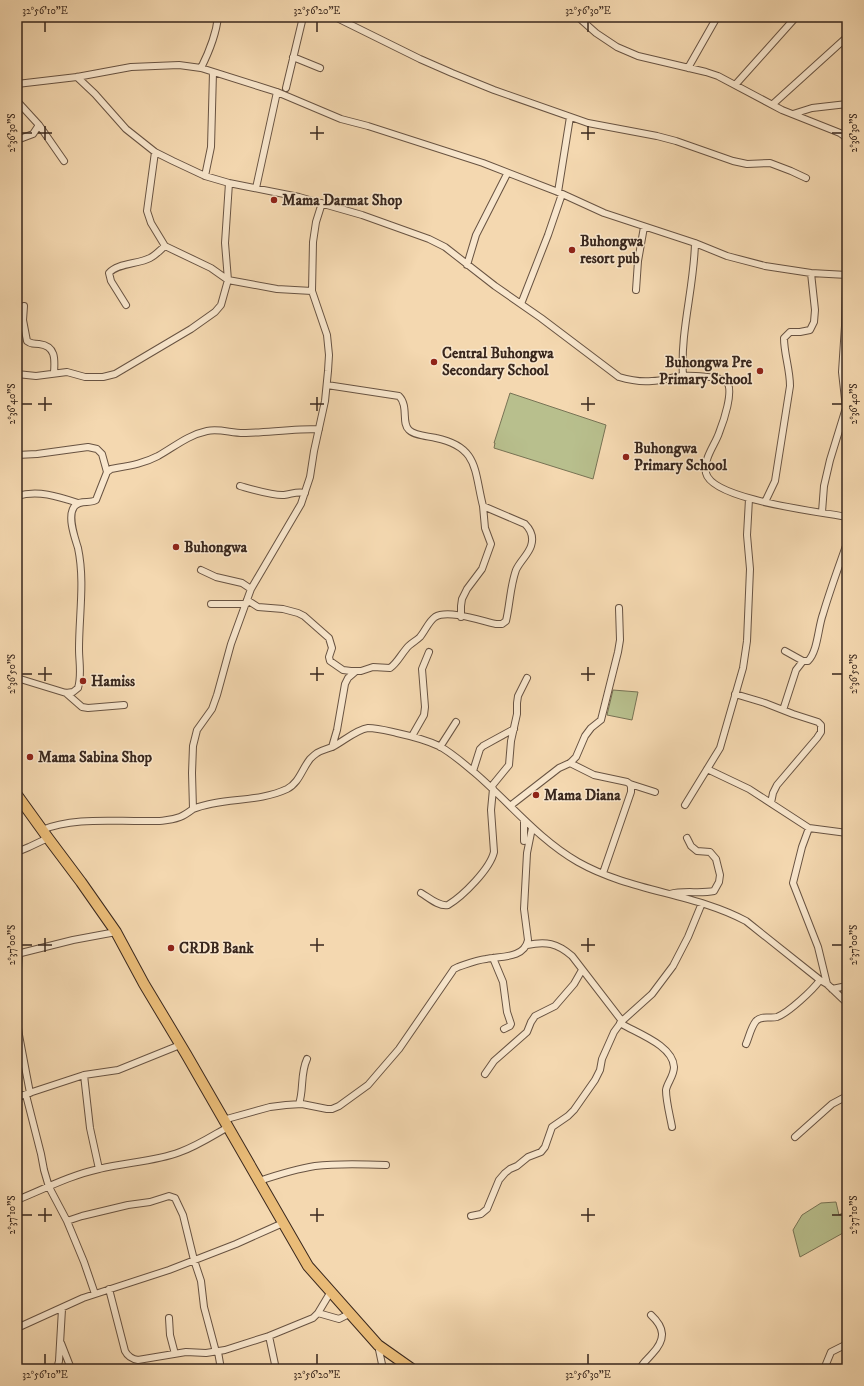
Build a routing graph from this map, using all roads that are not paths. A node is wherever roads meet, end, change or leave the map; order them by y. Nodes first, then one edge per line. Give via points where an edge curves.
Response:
1 (218, 17) edge
2 (303, 17) edge
3 (335, 17) edge
4 (578, 17) edge
5 (717, 17) edge
6 (796, 17) edge
7 (847, 37) edge
8 (292, 57) junction
9 (201, 68) junction
10 (320, 68) dead end
11 (688, 68) junction
12 (212, 72) junction
13 (77, 77) junction
14 (17, 84) edge
15 (736, 84) junction
16 (286, 88) dead end
17 (277, 92) junction
18 (17, 101) edge
19 (773, 104) junction
20 (847, 104) edge
21 (793, 114) junction
22 (570, 117) junction
23 (39, 125) junction
24 (847, 138) edge
25 (17, 140) edge
26 (155, 152) junction
27 (64, 161) dead end
28 (507, 174) junction
29 (206, 176) junction
30 (806, 178) dead end
31 (229, 183) junction
32 (256, 188) junction
33 (560, 193) junction
34 (322, 203) junction
35 (644, 227) junction
36 (695, 243) junction
37 (165, 246) junction
38 (467, 265) junction
39 (811, 273) junction
40 (847, 276) edge
41 (228, 280) junction
42 (636, 290) dead end
43 (312, 291) junction
44 (522, 304) junction
45 (126, 305) dead end
46 (24, 306) dead end
47 (54, 373) junction
48 (17, 374) edge
49 (683, 376) junction
50 (327, 385) junction
51 (845, 388) edge
52 (319, 429) junction
53 (17, 455) edge
54 (107, 472) junction
55 (240, 486) dead end
56 (305, 493) junction
57 (17, 496) edge
58 (749, 499) junction
59 (766, 502) junction
60 (78, 503) junction
61 (483, 506) junction
62 (822, 512) junction
63 (847, 517) edge
64 (847, 542) edge
65 (201, 570) dead end
66 (251, 589) junction
67 (247, 602) junction
68 (211, 604) dead end
69 (619, 608) dead end
70 (461, 617) junction
71 (785, 651) dead end
72 (429, 652) dead end
73 (803, 661) junction
74 (355, 672) junction
75 (17, 678) edge
76 (527, 678) dead end
77 (66, 693) junction
78 (735, 694) junction
79 (124, 705) dead end
80 (784, 707) dead end
81 (456, 722) dead end
82 (514, 729) junction
83 (412, 736) junction
84 (332, 747) junction
85 (440, 747) junction
86 (570, 763) junction
87 (707, 770) junction
88 (473, 771) junction
89 (630, 784) junction
90 (492, 788) junction
91 (655, 792) dead end
92 (17, 795) edge
93 (771, 803) junction
94 (685, 805) dead end
95 (510, 806) junction
96 (193, 809) junction
97 (524, 820) junction
98 (532, 828) junction
99 (809, 828) junction
100 (847, 833) edge
101 (45, 834) junction
102 (687, 838) dead end
103 (524, 841) dead end
104 (17, 852) edge
105 (604, 873) junction
106 (421, 893) dead end
107 (668, 895) junction
108 (702, 903) junction
109 (116, 932) junction
110 (527, 945) junction
111 (18, 954) edge
112 (493, 958) junction
113 (582, 970) junction
114 (820, 980) junction
115 (17, 985) edge
116 (847, 986) edge
117 (830, 987) junction
118 (847, 1003) edge
119 (17, 1020) edge
120 (621, 1022) junction
121 (504, 1029) dead end
122 (746, 1044) dead end
123 (180, 1045) junction
124 (20, 1059) edge
125 (306, 1059) dead end
126 (485, 1074) dead end
127 (84, 1075) junction
128 (28, 1094) junction
129 (847, 1096) edge
130 (17, 1097) edge
131 (299, 1104) junction
132 (226, 1123) junction
133 (672, 1127) dead end
134 (795, 1137) dead end
135 (386, 1165) dead end
136 (99, 1169) junction
137 (259, 1181) junction
138 (49, 1187) junction
139 (17, 1200) edge
140 (471, 1216) dead end
141 (67, 1221) junction
142 (283, 1223) junction
143 (194, 1260) junction
144 (109, 1289) junction
145 (330, 1293) junction
146 (95, 1294) junction
147 (62, 1309) junction
148 (318, 1313) junction
149 (349, 1314) junction
150 (651, 1315) dead end
151 (169, 1318) dead end
152 (17, 1328) edge
153 (268, 1336) junction
154 (60, 1342) junction
155 (847, 1344) edge
156 (378, 1345) junction
157 (217, 1352) junction
158 (175, 1354) junction
159 (70, 1366) dead end
160 (57, 1369) edge
161 (221, 1369) edge
162 (276, 1369) edge
163 (383, 1369) edge
164 (412, 1369) edge
165 (640, 1369) edge
166 (824, 1369) edge

1 - 9 street
2 - 8 street
3 - 22 street via 426,62
4 - 11 street via 617,47 638,56
5 - 11 street
6 - 15 street
7 - 19 street
8 - 10 street
8 - 16 street
9 - 12 street
9 - 13 street via 179,65 131,67
11 - 15 street
12 - 17 street
12 - 29 street via 211,147
13 - 14 street
13 - 26 street via 126,129
15 - 19 street
17 - 28 street via 341,120 368,126 483,163
17 - 32 street
18 - 23 street
19 - 21 street
20 - 21 street via 812,108
21 - 24 street
22 - 30 street via 588,123 676,140 733,161 748,164 770,163
22 - 33 street
23 - 25 street via 33,134
23 - 27 street
26 - 29 street
26 - 37 street via 147,211
28 - 33 street
28 - 38 street via 486,212
29 - 31 street
31 - 32 street
31 - 41 street via 225,243
32 - 34 street
33 - 35 street via 604,213
33 - 44 street via 548,235
34 - 38 street via 429,239
34 - 43 street via 313,242
35 - 36 street
35 - 42 street
36 - 39 street via 748,262
36 - 49 street via 693,280 683,336
37 - 41 street via 211,268
37 - 45 street via 150,259 111,270 109,273
38 - 44 street
39 - 40 street
39 - 59 street via 815,310 812,326 810,330 790,332 784,338 790,386 775,481
40 - 51 street via 842,372
41 - 43 street via 277,289
41 - 47 street via 221,305 215,312 125,369 103,377 85,377 67,372
43 - 50 street via 327,335
44 - 49 street via 619,377 651,381
46 - 47 street via 23,320 27,341 51,348
47 - 48 street via 36,376
49 - 58 street via 720,378 726,380 729,385 730,392 720,432 708,460 706,473 712,481
50 - 52 street
50 - 61 street via 400,396 405,405 408,430 449,441 467,455 476,471
51 - 62 street via 846,408 830,460
52 - 54 street via 245,433 207,431 195,434 141,464 111,469
52 - 56 street
53 - 54 street via 88,447 102,454
54 - 60 street via 96,500
55 - 56 street via 273,494
56 - 66 street
57 - 60 street via 41,493
58 - 59 street
58 - 78 street via 747,641 743,668
59 - 62 street
60 - 77 street via 73,508 72,516 73,534 82,572 80,672 78,688
61 - 70 street via 485,528 491,544 482,569 462,599
61 - 70 street via 525,524 532,533 531,546 517,567 506,621 496,624
62 - 63 street
64 - 73 street via 816,642 808,661
65 - 66 street via 216,577 242,583
66 - 67 street
67 - 68 street
67 - 74 street via 258,607 283,609 304,616 329,638 332,648 330,661 343,670
67 - 96 street via 231,644 212,709 197,730 193,746
69 - 86 street via 620,640 604,714 585,736 576,757
70 - 74 street via 442,614 436,617 390,668
71 - 73 street
72 - 83 street via 422,669 424,715
73 - 80 street via 796,670
74 - 84 street via 345,684
75 - 77 street
76 - 82 street via 518,696
77 - 79 street via 82,707
78 - 87 street via 720,748
78 - 93 street via 818,722 821,726 817,738 777,785
81 - 85 street
82 - 88 street via 480,749
82 - 90 street via 509,765
83 - 84 street via 367,728
83 - 85 street
84 - 96 street via 315,754 297,780 287,789 250,799 206,804
85 - 88 street
86 - 89 street via 594,775
86 - 95 street via 559,768
87 - 93 street via 749,789
87 - 94 street
88 - 90 street
89 - 91 street
89 - 105 street via 632,790
90 - 95 street
90 - 106 street via 494,852 485,869 470,887 448,905 440,905
92 - 101 highway
93 - 99 street
95 - 97 street
96 - 101 street via 181,817 164,821 79,822 52,826
97 - 98 street
97 - 103 street
98 - 105 street via 568,856
98 - 110 street via 527,853 524,909
99 - 100 street
99 - 117 street via 793,883 818,947
101 - 104 street
101 - 109 highway
102 - 107 street via 697,851 713,854 720,875 719,882 714,891 676,892
105 - 107 street
107 - 108 street
108 - 114 street via 746,921
108 - 120 street via 673,966 652,994
109 - 111 street
109 - 123 highway
110 - 112 street via 523,950 508,957
110 - 113 street via 544,943 559,946 572,956
111 - 115 street
112 - 121 street via 503,982 511,1024
112 - 131 street via 454,969 399,1048 368,1085 332,1109
113 - 120 street
113 - 126 street via 555,1006 535,1016 527,1032 494,1062
114 - 117 street
114 - 122 street via 795,1005 779,1016 765,1017 757,1021
116 - 117 street
117 - 118 street
119 - 124 street
120 - 133 street via 654,1042 668,1053 672,1061 674,1067 666,1091
120 - 140 street via 606,1046 595,1080 574,1110 552,1127 541,1152 528,1157 502,1177 484,1212
123 - 127 street via 118,1070
123 - 132 highway
124 - 128 street
125 - 131 street
127 - 128 street
127 - 136 street via 90,1128
128 - 130 street
128 - 138 street
129 - 134 street via 832,1104
131 - 132 street via 270,1107
132 - 136 street via 206,1140 179,1153
132 - 137 highway
135 - 137 street via 316,1166
136 - 138 street
137 - 142 highway
138 - 139 street
138 - 141 street
141 - 143 street via 101,1210 172,1197 179,1203
141 - 146 street
142 - 143 street
142 - 145 highway via 308,1266
143 - 144 street
143 - 157 street
144 - 146 street
144 - 158 street via 125,1351 132,1359
145 - 148 street
145 - 149 highway
146 - 147 street
147 - 152 street
147 - 154 street
148 - 149 street via 339,1319
148 - 153 street via 307,1321
149 - 156 highway
150 - 165 street via 662,1328 662,1338
151 - 158 street
153 - 157 street
153 - 162 street
154 - 159 street
154 - 160 street
155 - 166 street via 831,1352
156 - 163 street
156 - 164 highway
157 - 158 street
157 - 161 street

